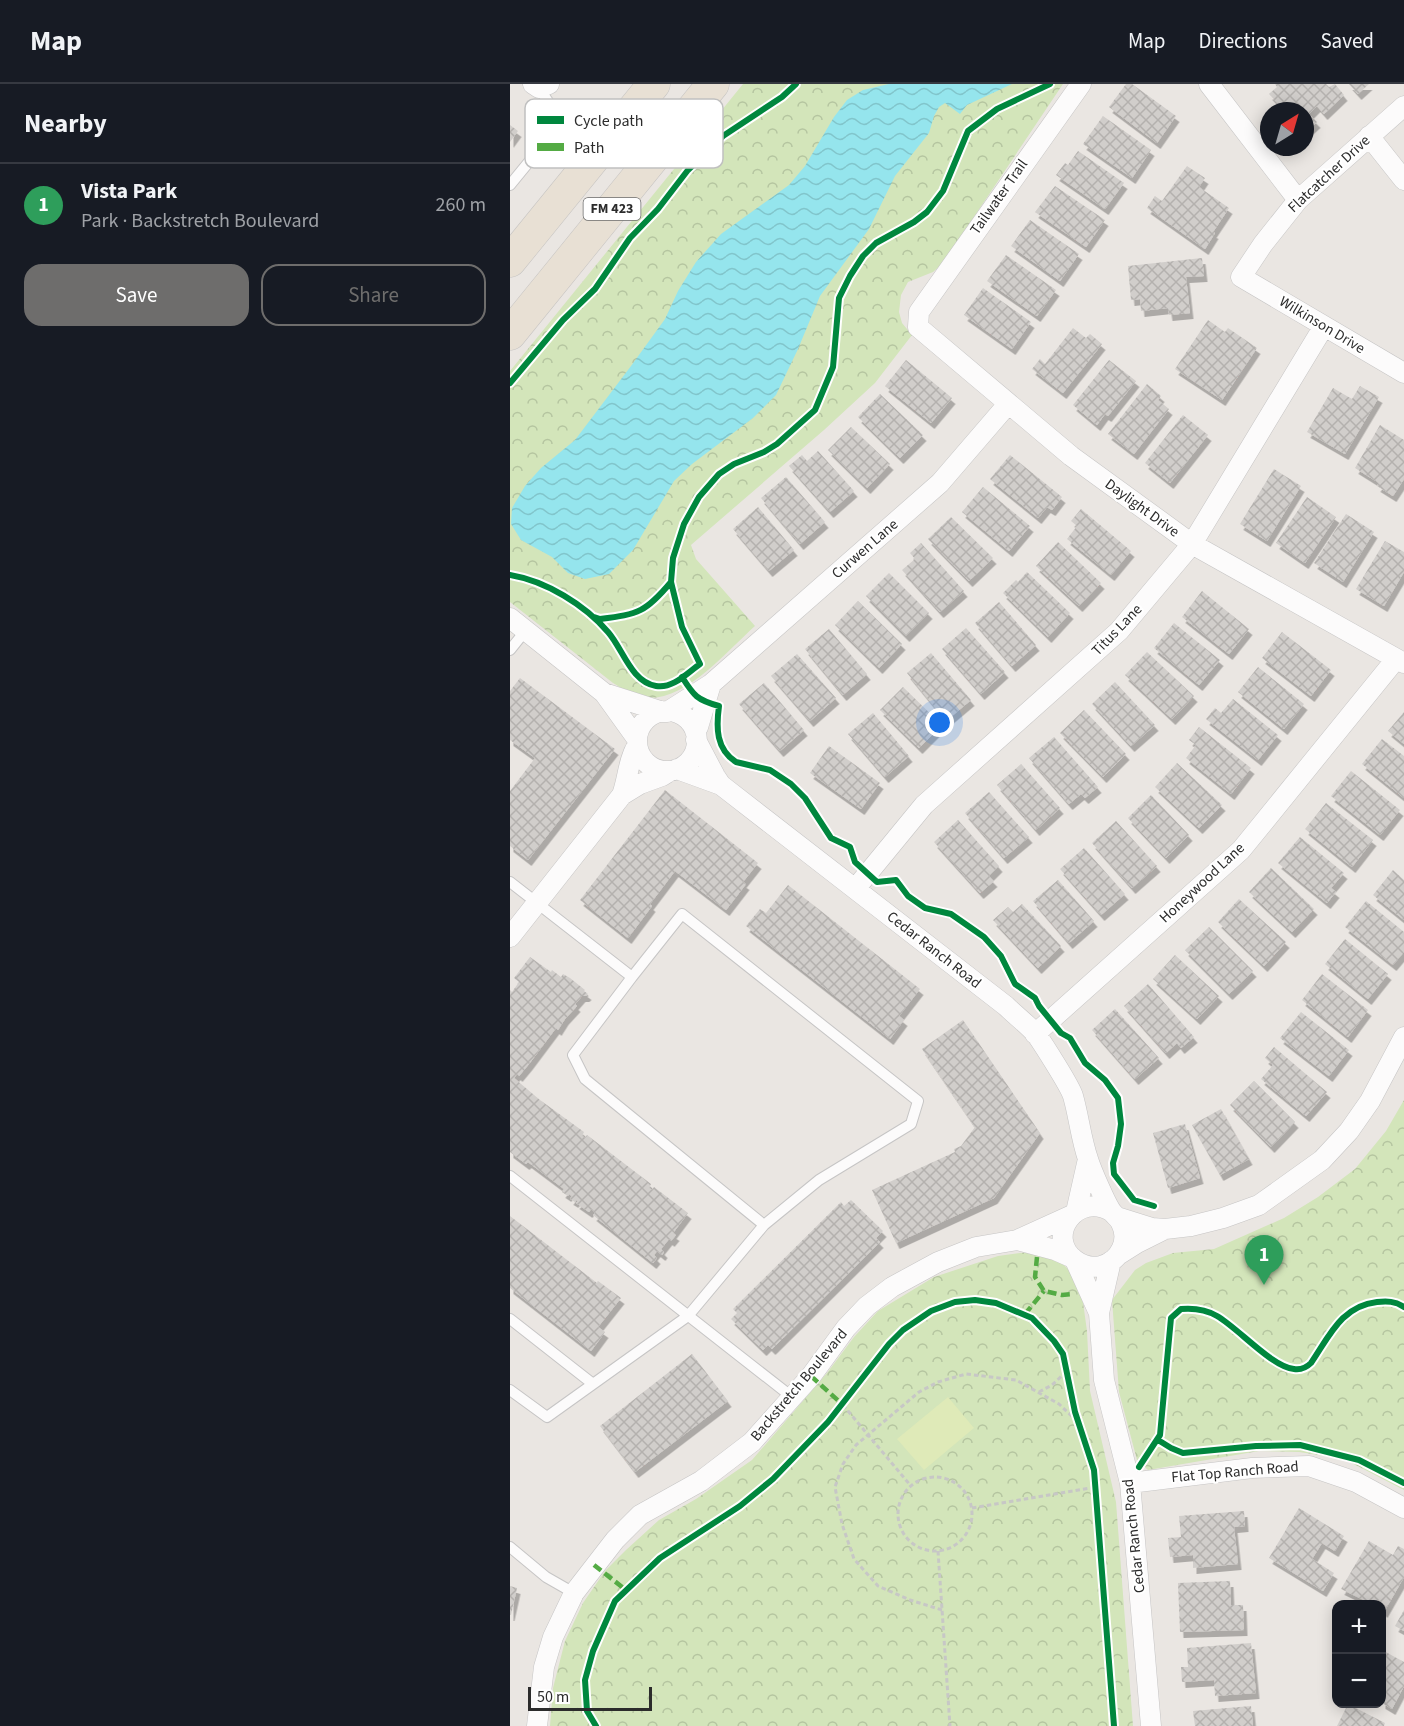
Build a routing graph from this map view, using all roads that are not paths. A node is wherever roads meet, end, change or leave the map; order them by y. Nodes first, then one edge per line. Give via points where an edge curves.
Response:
1 (654, 84) edge
2 (713, 84) edge
3 (1081, 84) edge
4 (1209, 84) edge
5 (540, 85) edge
6 (548, 99) edge
7 (642, 99) edge
8 (701, 99) edge
9 (1404, 106) edge
10 (1369, 136) junction
11 (525, 167) edge
12 (586, 168) edge
13 (645, 168) edge
14 (1404, 180) edge
15 (510, 185) edge
16 (1298, 200) junction
17 (510, 261) edge
18 (1241, 277) joint
19 (919, 312) joint
20 (1324, 326) junction
21 (510, 334) edge
22 (1404, 373) edge
23 (1008, 404) junction
24 (1192, 544) junction
25 (510, 618) edge
26 (526, 630) junction
27 (510, 650) edge
28 (1400, 661) edge
29 (711, 684) junction
30 (604, 693) junction
31 (665, 712) junction
32 (695, 736) junction
33 (637, 742) junction
34 (673, 770) junction
35 (721, 785) junction
36 (622, 795) junction
37 (510, 882) edge
38 (855, 889) junction
39 (537, 903) junction
40 (510, 937) edge
41 (632, 977) junction
42 (1035, 1034) junction
43 (1404, 1037) edge
44 (1088, 1159) junction
45 (510, 1176) edge
46 (1074, 1213) junction
47 (1115, 1215) junction
48 (764, 1225) junction
49 (1165, 1229) junction
50 (1017, 1240) junction
51 (1073, 1258) junction
52 (1115, 1258) junction
53 (1099, 1313) junction
54 (688, 1316) junction
55 (510, 1319) edge
56 (593, 1384) junction
57 (510, 1390) edge
58 (792, 1397) junction
59 (1130, 1483) junction
60 (1404, 1508) edge
61 (510, 1547) edge
62 (574, 1593) junction
63 (537, 1726) edge
64 (1151, 1726) edge

1 - 7 main road, FM 423
2 - 8 main road, FM 423
3 - 19 street, Tailwater Trail
4 - 16 street
5 - 6 lane
9 - 10 street, Flatcatcher Drive
10 - 14 street
10 - 16 street, Flatcatcher Drive
11 - 15 lane
12 - 17 main road, FM 423
13 - 21 main road, FM 423
16 - 18 street, Flatcatcher Drive
18 - 20 street, Wilkinson Drive
19 - 23 street, Daylight Drive via 918,327
20 - 22 street, Wilkinson Drive
20 - 24 street, Titus Lane
23 - 24 street, Daylight Drive via 1071,456
23 - 29 street, Curwen Lane via 940,483
24 - 28 street, Daylight Drive
24 - 38 street, Titus Lane via 1119,631 924,805
25 - 26 street
26 - 27 lane
26 - 30 street
28 - 42 street, Honeywood Lane via 1241,850
29 - 31 street, Curwen Lane
29 - 32 street
30 - 31 street
30 - 33 street
31 - 32 street via 684,717
31 - 33 street via 646,720
32 - 34 street via 696,748 689,761
32 - 35 street, Cedar Ranch Road
33 - 34 street via 643,760 649,765
33 - 36 street
34 - 35 street, Cedar Ranch Road
34 - 36 street
35 - 38 street, Cedar Ranch Road
36 - 39 street
37 - 39 lane
38 - 42 street, Cedar Ranch Road via 1006,1006
39 - 40 street
39 - 41 lane
41 - 48 lane via 573,1055 585,1079
41 - 48 lane via 682,914 918,1101 911,1124 823,1176
42 - 44 street, Cedar Ranch Road via 1072,1094
43 - 49 street via 1370,1101 1322,1160 1259,1205 1223,1218
44 - 46 street, Cedar Ranch Road
44 - 47 street, Cedar Ranch Road
45 - 54 lane
46 - 47 street via 1094,1206
46 - 50 street, Backstretch Boulevard
46 - 51 street via 1064,1232 1065,1245
47 - 49 street
47 - 52 street via 1124,1236 1122,1250
48 - 54 lane
49 - 52 street
50 - 51 street, Backstretch Boulevard
50 - 58 street, Backstretch Boulevard via 976,1247 892,1287 846,1328
51 - 52 street via 1093,1267
51 - 53 street, Cedar Ranch Road
52 - 53 street, Cedar Ranch Road
53 - 59 street, Cedar Ranch Road via 1104,1380
54 - 56 lane
54 - 58 lane
55 - 56 lane
56 - 57 lane via 547,1418
58 - 62 street, Backstretch Boulevard via 752,1442 700,1481 640,1515
59 - 60 street, Flat Top Ranch Road via 1252,1468 1309,1466 1356,1482
59 - 64 street, Cedar Ranch Road
61 - 62 lane via 546,1577
62 - 63 street, Backstretch Boulevard via 544,1667

